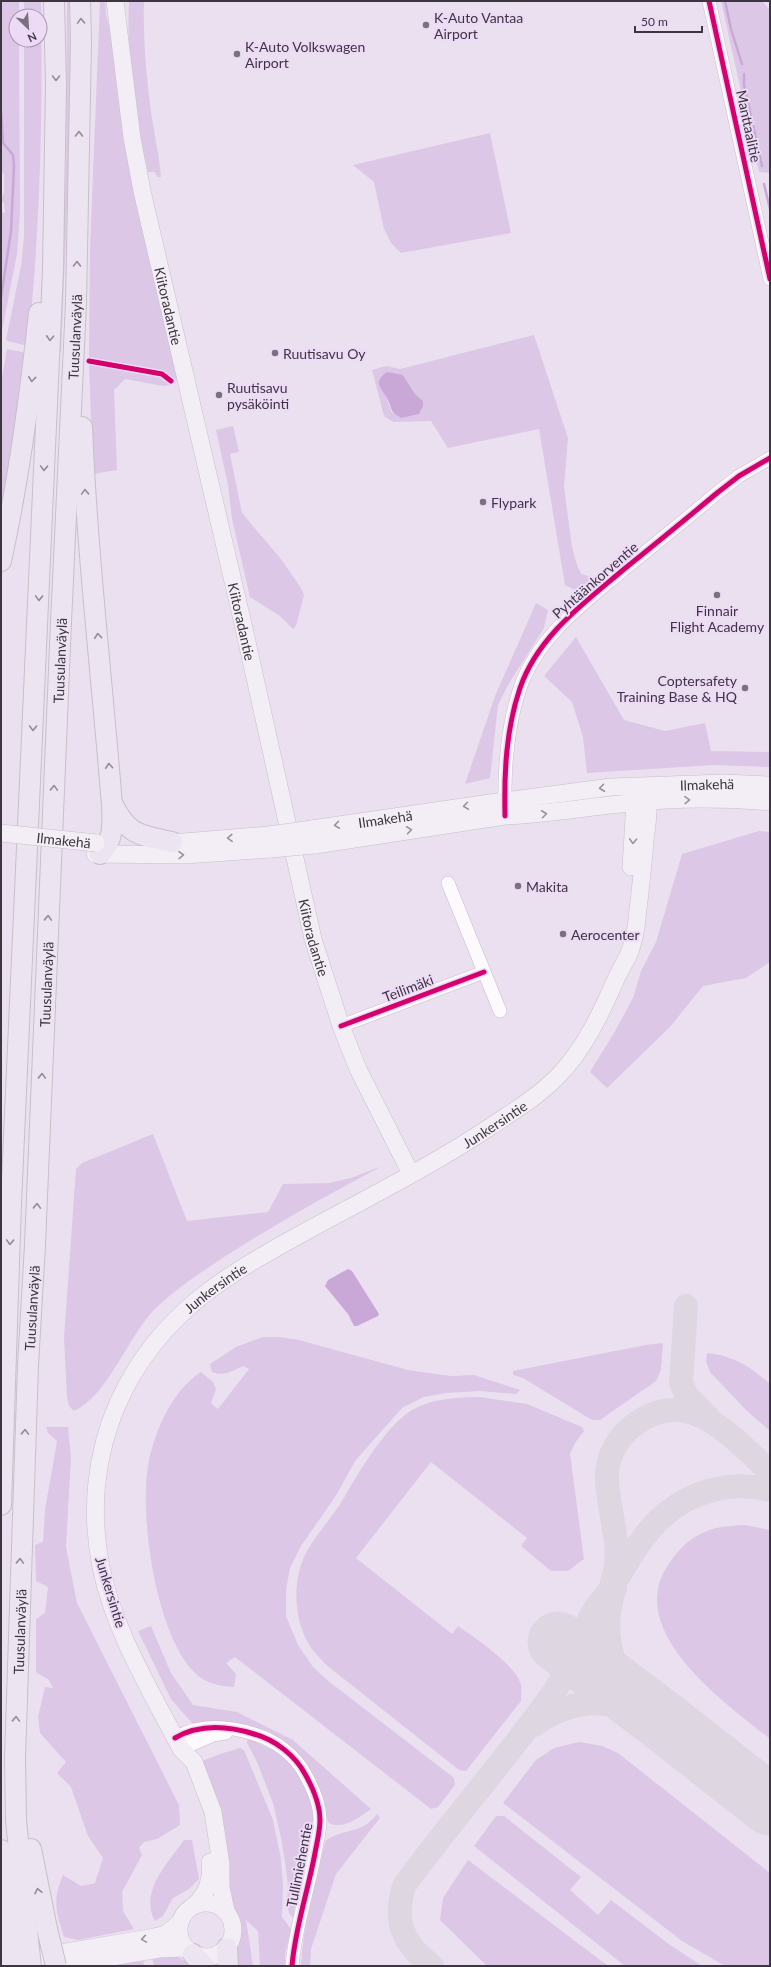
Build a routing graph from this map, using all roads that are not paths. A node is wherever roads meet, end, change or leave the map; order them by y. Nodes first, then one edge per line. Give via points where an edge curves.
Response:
1 (54, 1) edge
2 (80, 1) edge
3 (115, 1) edge
4 (124, 1) edge
5 (710, 1) edge
6 (122, 55) junction
7 (55, 159) junction
8 (770, 279) edge
9 (76, 303) junction
10 (770, 458) edge
11 (1, 561) edge
12 (770, 785) edge
13 (641, 797) junction
14 (770, 802) edge
15 (112, 805) junction
16 (505, 809) junction
17 (1, 833) edge
18 (172, 842) junction
19 (270, 842) junction
20 (1, 843) edge
21 (100, 849) junction
22 (448, 883) dead end
23 (484, 972) junction
24 (500, 1011) dead end
25 (341, 1026) junction
26 (411, 1174) junction
27 (6, 1363) junction
28 (1, 1399) edge
29 (1, 1505) edge
30 (178, 1744) junction
31 (15, 1758) junction
32 (1, 1850) edge
33 (194, 1905) junction
34 (226, 1911) junction
35 (179, 1923) junction
36 (17, 1932) junction
37 (194, 1956) edge
38 (227, 1957) edge
39 (1, 1963) edge
40 (12, 1966) edge
41 (31, 1966) edge
42 (56, 1966) edge
43 (59, 1966) edge
44 (292, 1966) edge

1 -> 7 highway, Tuusulanväylä
9 -> 2 highway, Tuusulanväylä
3 - 6 main road, Kiitoradantie
4 - 6 main road, Kiitoradantie
5 - 8 street, Manttaalitie
6 - 25 main road, Kiitoradantie via 132,138 142,191 243,624 311,932
7 -> 11 highway via 29,407
7 -> 27 highway, Tuusulanväylä via 53,277
15 -> 9 highway via 86,515
31 -> 9 highway, Tuusulanväylä via 28,1365
10 - 16 street, Pyhtäänkorventie via 743,473 717,493 570,615 547,641 532,662 512,718 506,755
12 - 13 main road, Ilmakehä via 724,784
13 -> 14 main road, Ilmakehä
13 - 16 main road, Ilmakehä via 611,787
13 - 26 main road, Junkersintie via 617,976 592,1029 559,1074 528,1102 477,1136
15 - 18 highway via 127,827 148,838
15 - 21 highway via 113,828
16 - 19 main road, Ilmakehä, bridge
17 - 21 main road, Ilmakehä, bridge
19 -> 18 main road, Ilmakehä
18 - 21 main road, Ilmakehä
21 -> 19 main road, Ilmakehä via 185,855
20 - 21 main road, Ilmakehä
22 - 23 street
23 - 24 street
23 - 25 street, Teilimäki
25 - 26 main road, Kiitoradantie via 358,1069
26 - 30 main road, Junkersintie via 249,1262 190,1304 166,1328 143,1358 126,1385 113,1415 96,1479 97,1542 102,1570 122,1630
27 - 28 highway
27 - 29 highway, Tuusulanväylä
30 - 33 main road, Junkersintie via 204,1818 211,1866 209,1886
30 - 34 main road, Junkersintie via 194,1762 213,1812
30 - 44 street, Tullimiehentie via 186,1732 196,1729 232,1728 269,1740 288,1753 301,1767 318,1802 320,1829 294,1944
31 - 36 highway, Tuusulanväylä
42 -> 31 highway, bridge via 37,1887
32 - 36 highway, Tuusulanväylä
33 - 34 main road via 210,1904
33 - 35 main road via 182,1916
34 - 38 main road via 234,1929
35 - 37 main road via 180,1939
35 -> 39 main road via 166,1934 155,1937
36 - 40 highway, Tuusulanväylä, bridge
36 - 41 highway, Tuusulanväylä, bridge
37 - 38 main road
37 - 43 main road via 159,1949

